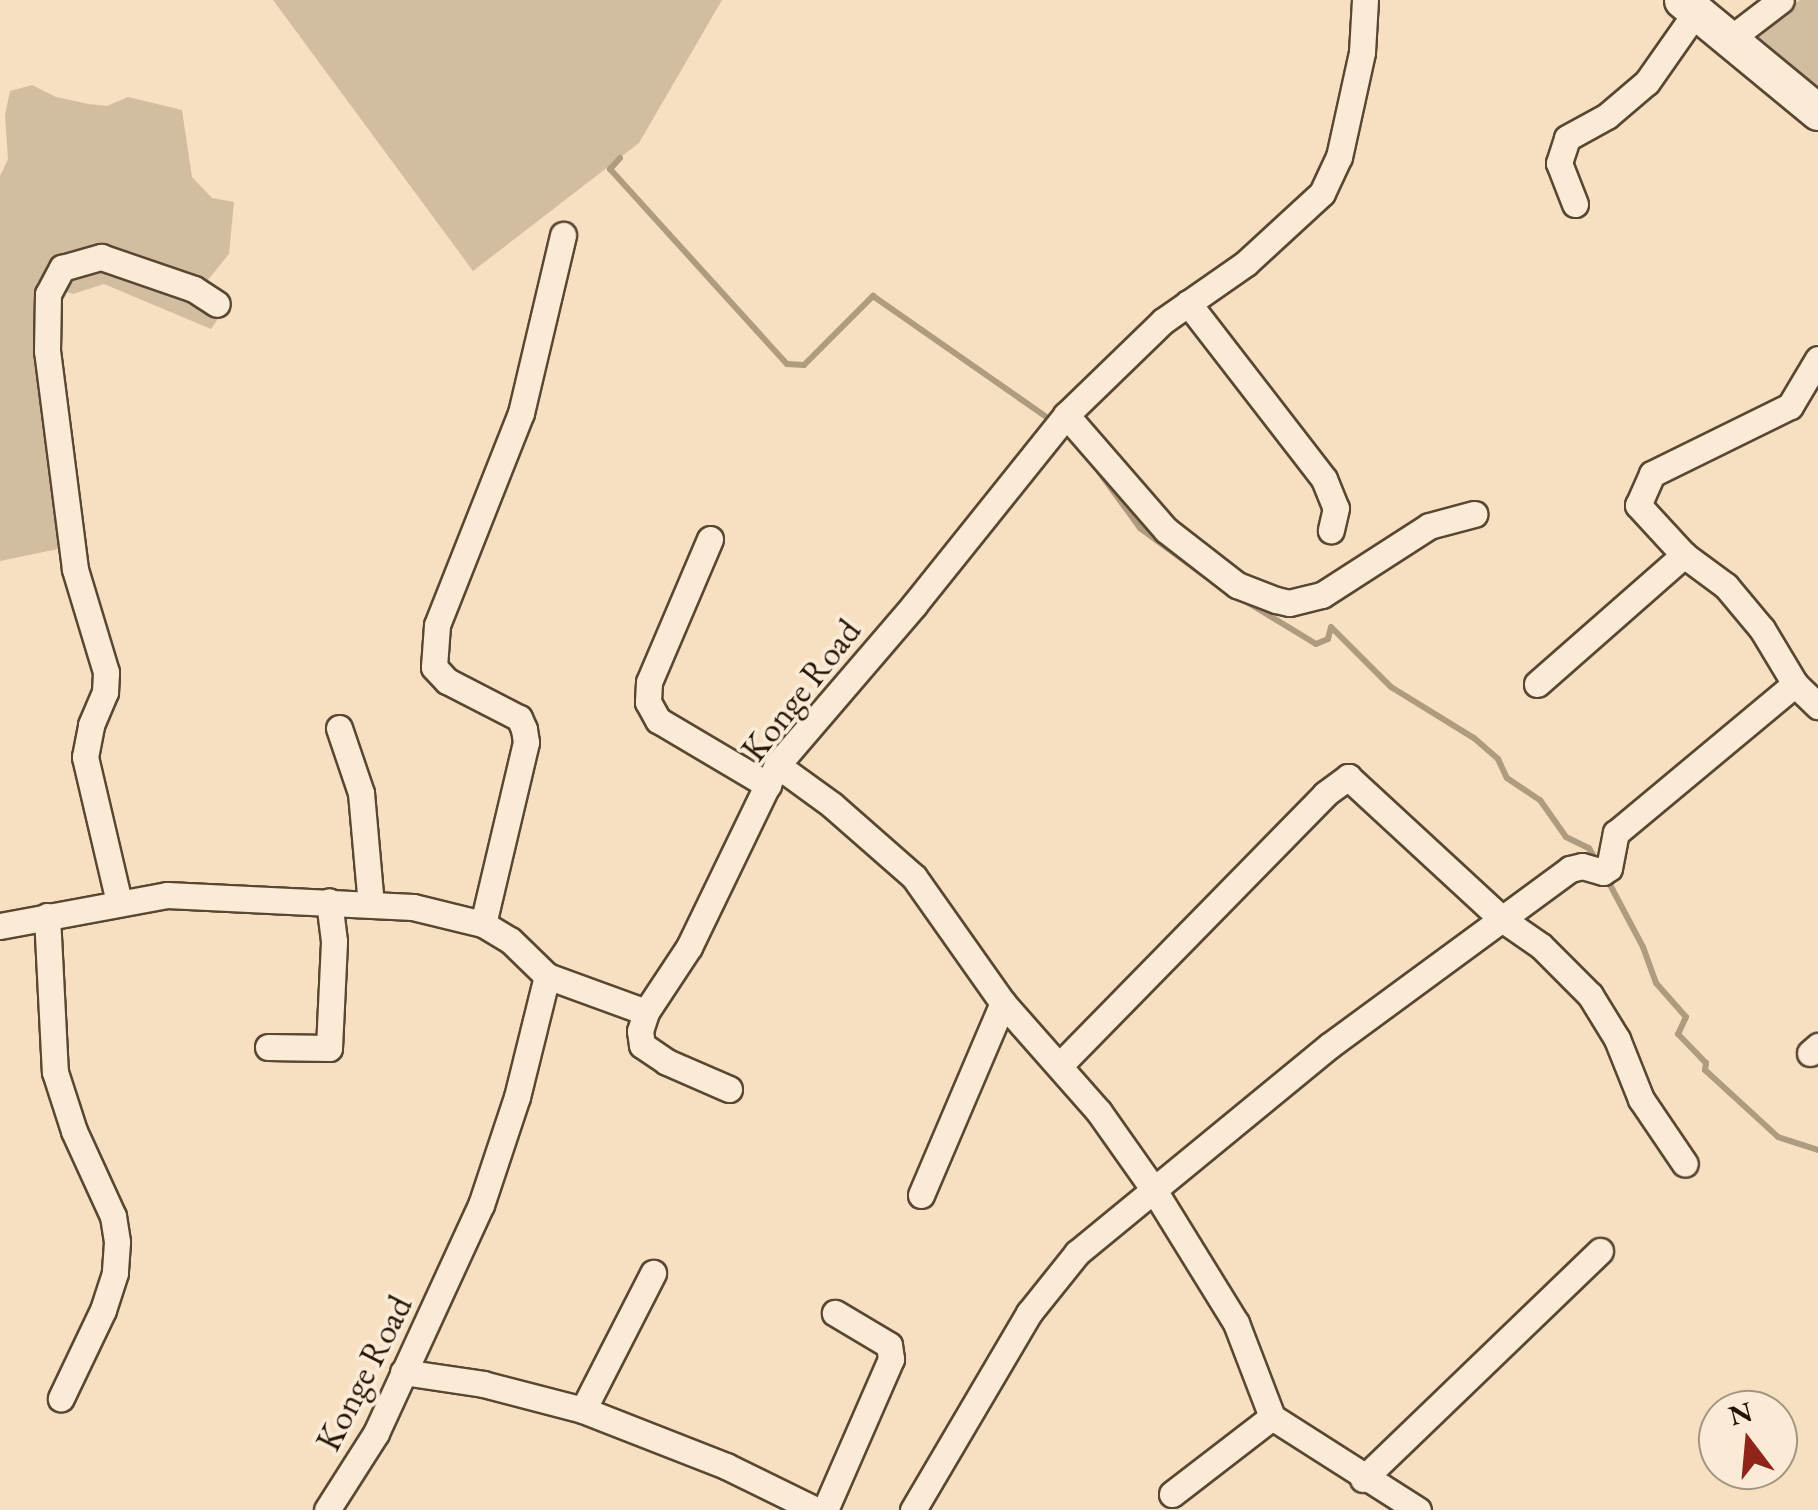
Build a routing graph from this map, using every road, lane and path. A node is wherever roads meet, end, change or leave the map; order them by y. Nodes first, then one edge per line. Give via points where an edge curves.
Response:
1 (1365, 0) edge
2 (1782, 0) edge
3 (1689, 6) edge
4 (1730, 39) junction
5 (1818, 112) edge
6 (1575, 204) dead end
7 (563, 234) dead end
8 (1188, 303) junction
9 (218, 304) dead end
10 (1818, 359) edge
11 (1066, 415) junction
12 (1474, 514) dead end
13 (1331, 530) dead end
14 (710, 539) dead end
15 (1684, 555) junction
16 (1537, 684) dead end
17 (1795, 684) junction
18 (1818, 706) edge
19 (340, 728) dead end
20 (773, 775) junction
21 (328, 901) junction
22 (119, 902) junction
23 (370, 904) junction
24 (47, 916) junction
25 (1502, 919) junction
26 (483, 924) junction
27 (0, 926) edge
28 (547, 976) junction
29 (1003, 1003) junction
30 (646, 1012) junction
31 (268, 1046) dead end
32 (1061, 1064) junction
33 (729, 1089) dead end
34 (1685, 1164) dead end
35 (1152, 1187) junction
36 (922, 1195) dead end
37 (1600, 1251) dead end
38 (654, 1273) dead end
39 (835, 1313) dead end
40 (403, 1372) junction
41 (61, 1398) dead end
42 (583, 1410) junction
43 (1272, 1417) junction
44 (1363, 1478) junction
45 (1172, 1494) dead end
46 (326, 1510) edge
47 (816, 1510) edge
48 (825, 1510) edge
49 (914, 1510) edge
50 (1418, 1510) edge

1 - 8 street, Konge Road via 1362,52 1330,180 1310,208
2 - 4 street
3 - 4 main road
3 - 6 street via 1666,60 1647,82 1608,116 1567,138 1559,163
4 - 5 main road
7 - 26 street via 521,413 437,626 434,668 520,718 524,729
8 - 11 street, Konge Road
8 - 13 street via 1324,479 1336,508
9 - 22 street via 101,257 62,268 48,294 47,350 75,569 106,672 85,757
10 - 15 street via 1790,406 1645,482 1638,505
11 - 12 street via 1166,530 1237,585 1276,600 1322,595 1429,526
11 - 20 street, Konge Road
14 - 20 street via 650,682 648,702 658,720
15 - 16 street
15 - 17 street via 1726,586
17 - 18 street
17 - 25 street via 1616,833 1609,868 1575,866
19 - 23 street via 361,793
20 - 29 street via 832,805 914,877
20 - 30 street, Konge Road via 689,947
21 - 22 street via 210,894
21 - 23 street
21 - 31 street via 334,941 328,1048
22 - 24 street
23 - 26 street
24 - 27 street
24 - 41 street via 56,1072 118,1242 103,1310
25 - 32 street via 1348,776
25 - 34 street via 1541,946 1601,1010 1642,1099
25 - 35 street
26 - 28 street
28 - 30 street
28 - 40 street, Konge Road via 518,1097 481,1205
29 - 32 street
29 - 36 street
30 - 33 street via 642,1045
32 - 35 street
35 - 43 street via 1245,1338
35 - 49 street via 1052,1281
37 - 44 street
38 - 42 street
39 - 48 street via 889,1345 891,1359
40 - 42 street
40 - 46 street, Konge Road via 376,1433
42 - 47 street
43 - 44 street
43 - 45 street
44 - 50 street

